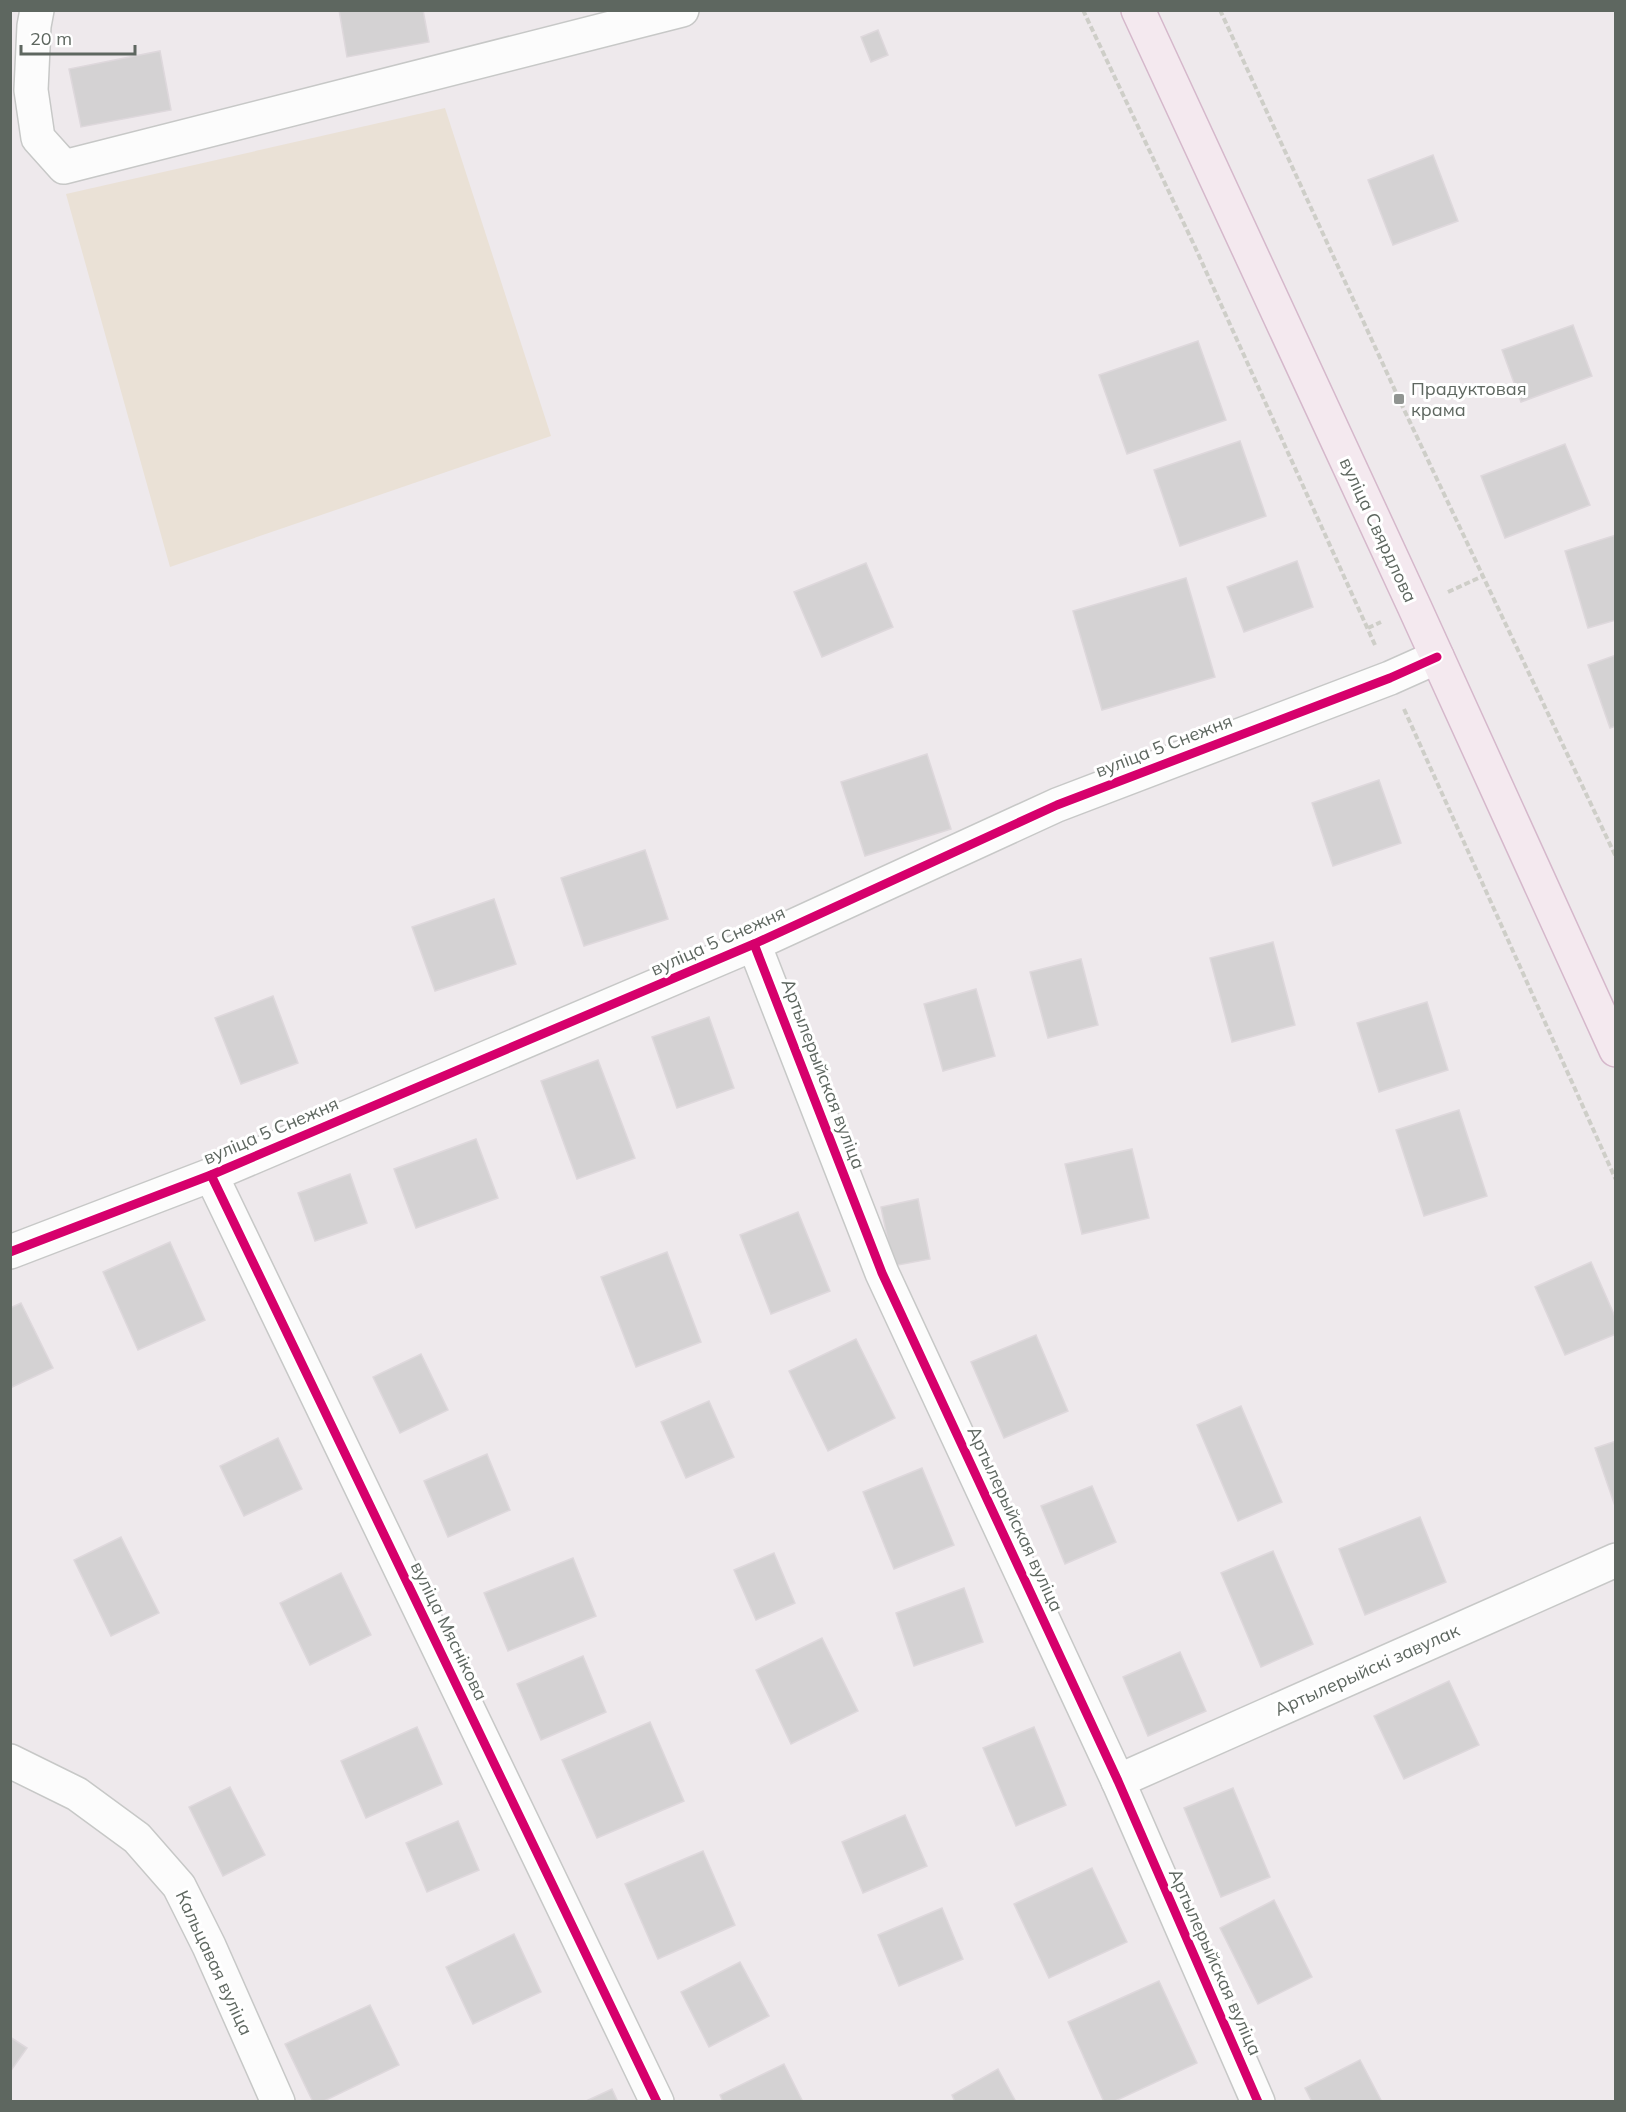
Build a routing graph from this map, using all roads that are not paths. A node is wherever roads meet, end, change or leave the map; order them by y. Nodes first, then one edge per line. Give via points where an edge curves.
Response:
1 (37, 10) edge
2 (682, 10) edge
3 (1138, 10) edge
4 (1437, 657) junction
5 (754, 944) junction
6 (1616, 1050) edge
7 (211, 1175) junction
8 (10, 1252) edge
9 (1616, 1560) edge
10 (10, 1761) edge
11 (1118, 1781) junction
12 (278, 2102) edge
13 (657, 2102) edge
14 (1258, 2102) edge

1 - 2 street via 31,90 38,138 64,167
3 - 4 main road, вуліца Свярдлова
4 - 5 street, вуліца 5 Снежня via 1057,805
4 - 6 main road, вуліца Свярдлова
5 - 7 street, вуліца 5 Снежня
5 - 11 street, Артылерыйская вуліца via 882,1273
7 - 8 street, вуліца 5 Снежня
7 - 13 street, вуліца Мяснікова
9 - 11 street, Артылерыйскі завулак
10 - 12 street, Кальцавая вуліца via 77,1794 137,1838 179,1886
11 - 14 street, Артылерыйская вуліца

